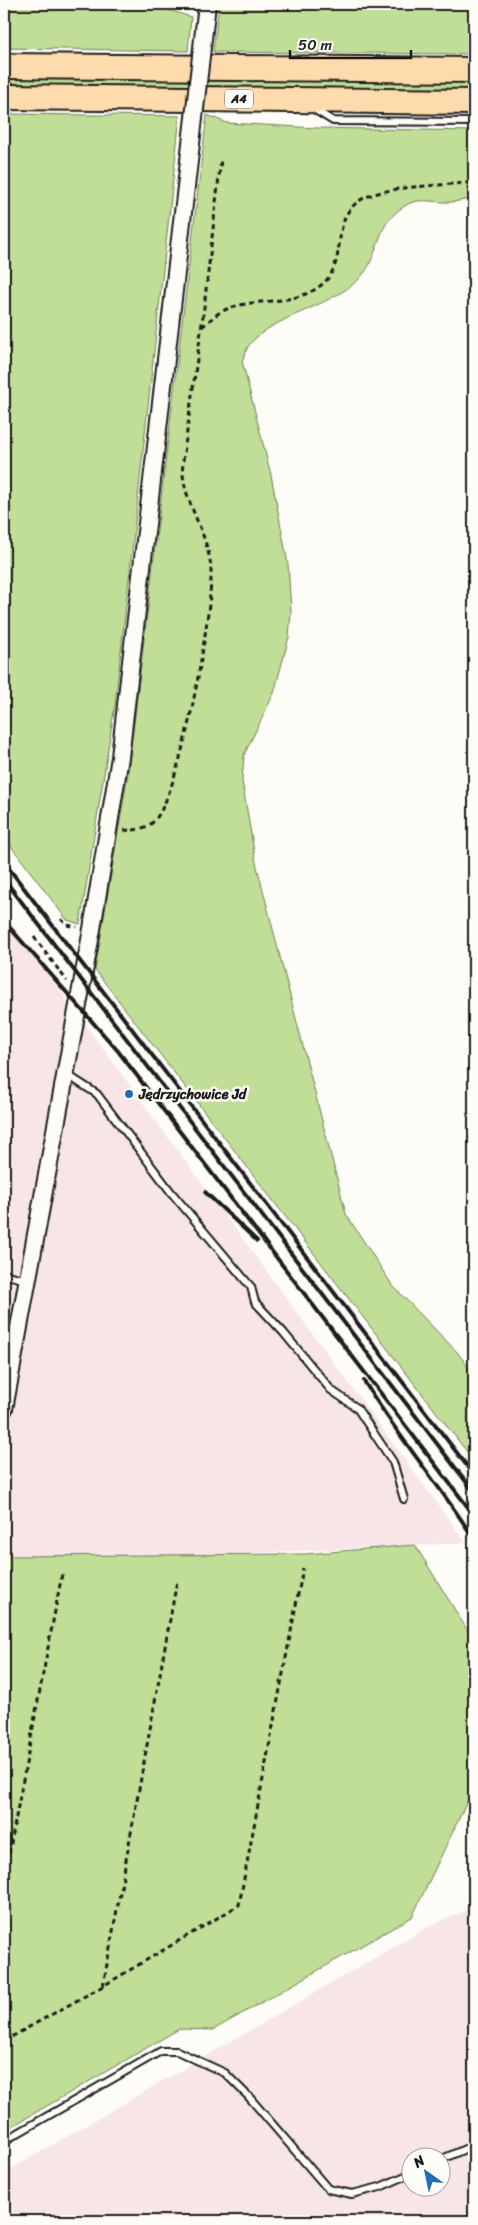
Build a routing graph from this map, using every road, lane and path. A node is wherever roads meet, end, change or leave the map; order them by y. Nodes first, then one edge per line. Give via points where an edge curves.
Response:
1 (207, 4) edge
2 (4, 66) edge
3 (474, 70) edge
4 (4, 97) edge
5 (298, 100) junction
6 (474, 102) edge
7 (474, 122) edge
8 (221, 159) dead end
9 (474, 182) edge
10 (202, 327) junction
11 (108, 829) junction
12 (34, 937) dead end
13 (68, 982) dead end
14 (65, 1073) junction
15 (4, 1274) edge
16 (26, 1280) junction
17 (4, 1409) edge
18 (404, 1499) dead end
19 (303, 1568) dead end
20 (62, 1574) dead end
21 (177, 1580) dead end
22 (4, 1880) edge
23 (102, 1986) junction
24 (4, 2041) edge
25 (4, 2140) edge
26 (474, 2144) edge
27 (450, 2155) edge
28 (400, 2178) edge

1 - 11 street, bridge via 120,757
2 - 3 highway
4 - 5 highway, A4
5 - 6 highway, A4
5 - 7 lane via 333,121
8 - 10 path
9 - 10 path via 374,193 350,208 343,220 337,263 329,278 314,291 302,296 241,304 226,309
10 - 11 path via 183,474 208,549 211,570 210,601 191,719 163,806 153,822 131,831
11 - 14 street
12 - 13 path
14 - 16 street
14 - 18 lane via 97,1094 171,1192 251,1287 255,1302 331,1390 358,1408 392,1462
15 - 16 lane
16 - 17 street
19 - 23 path via 239,1905
20 - 22 path
21 - 23 path
23 - 24 path
25 - 28 lane via 167,2050 177,2051 225,2073 328,2189 352,2194
26 - 27 lane

